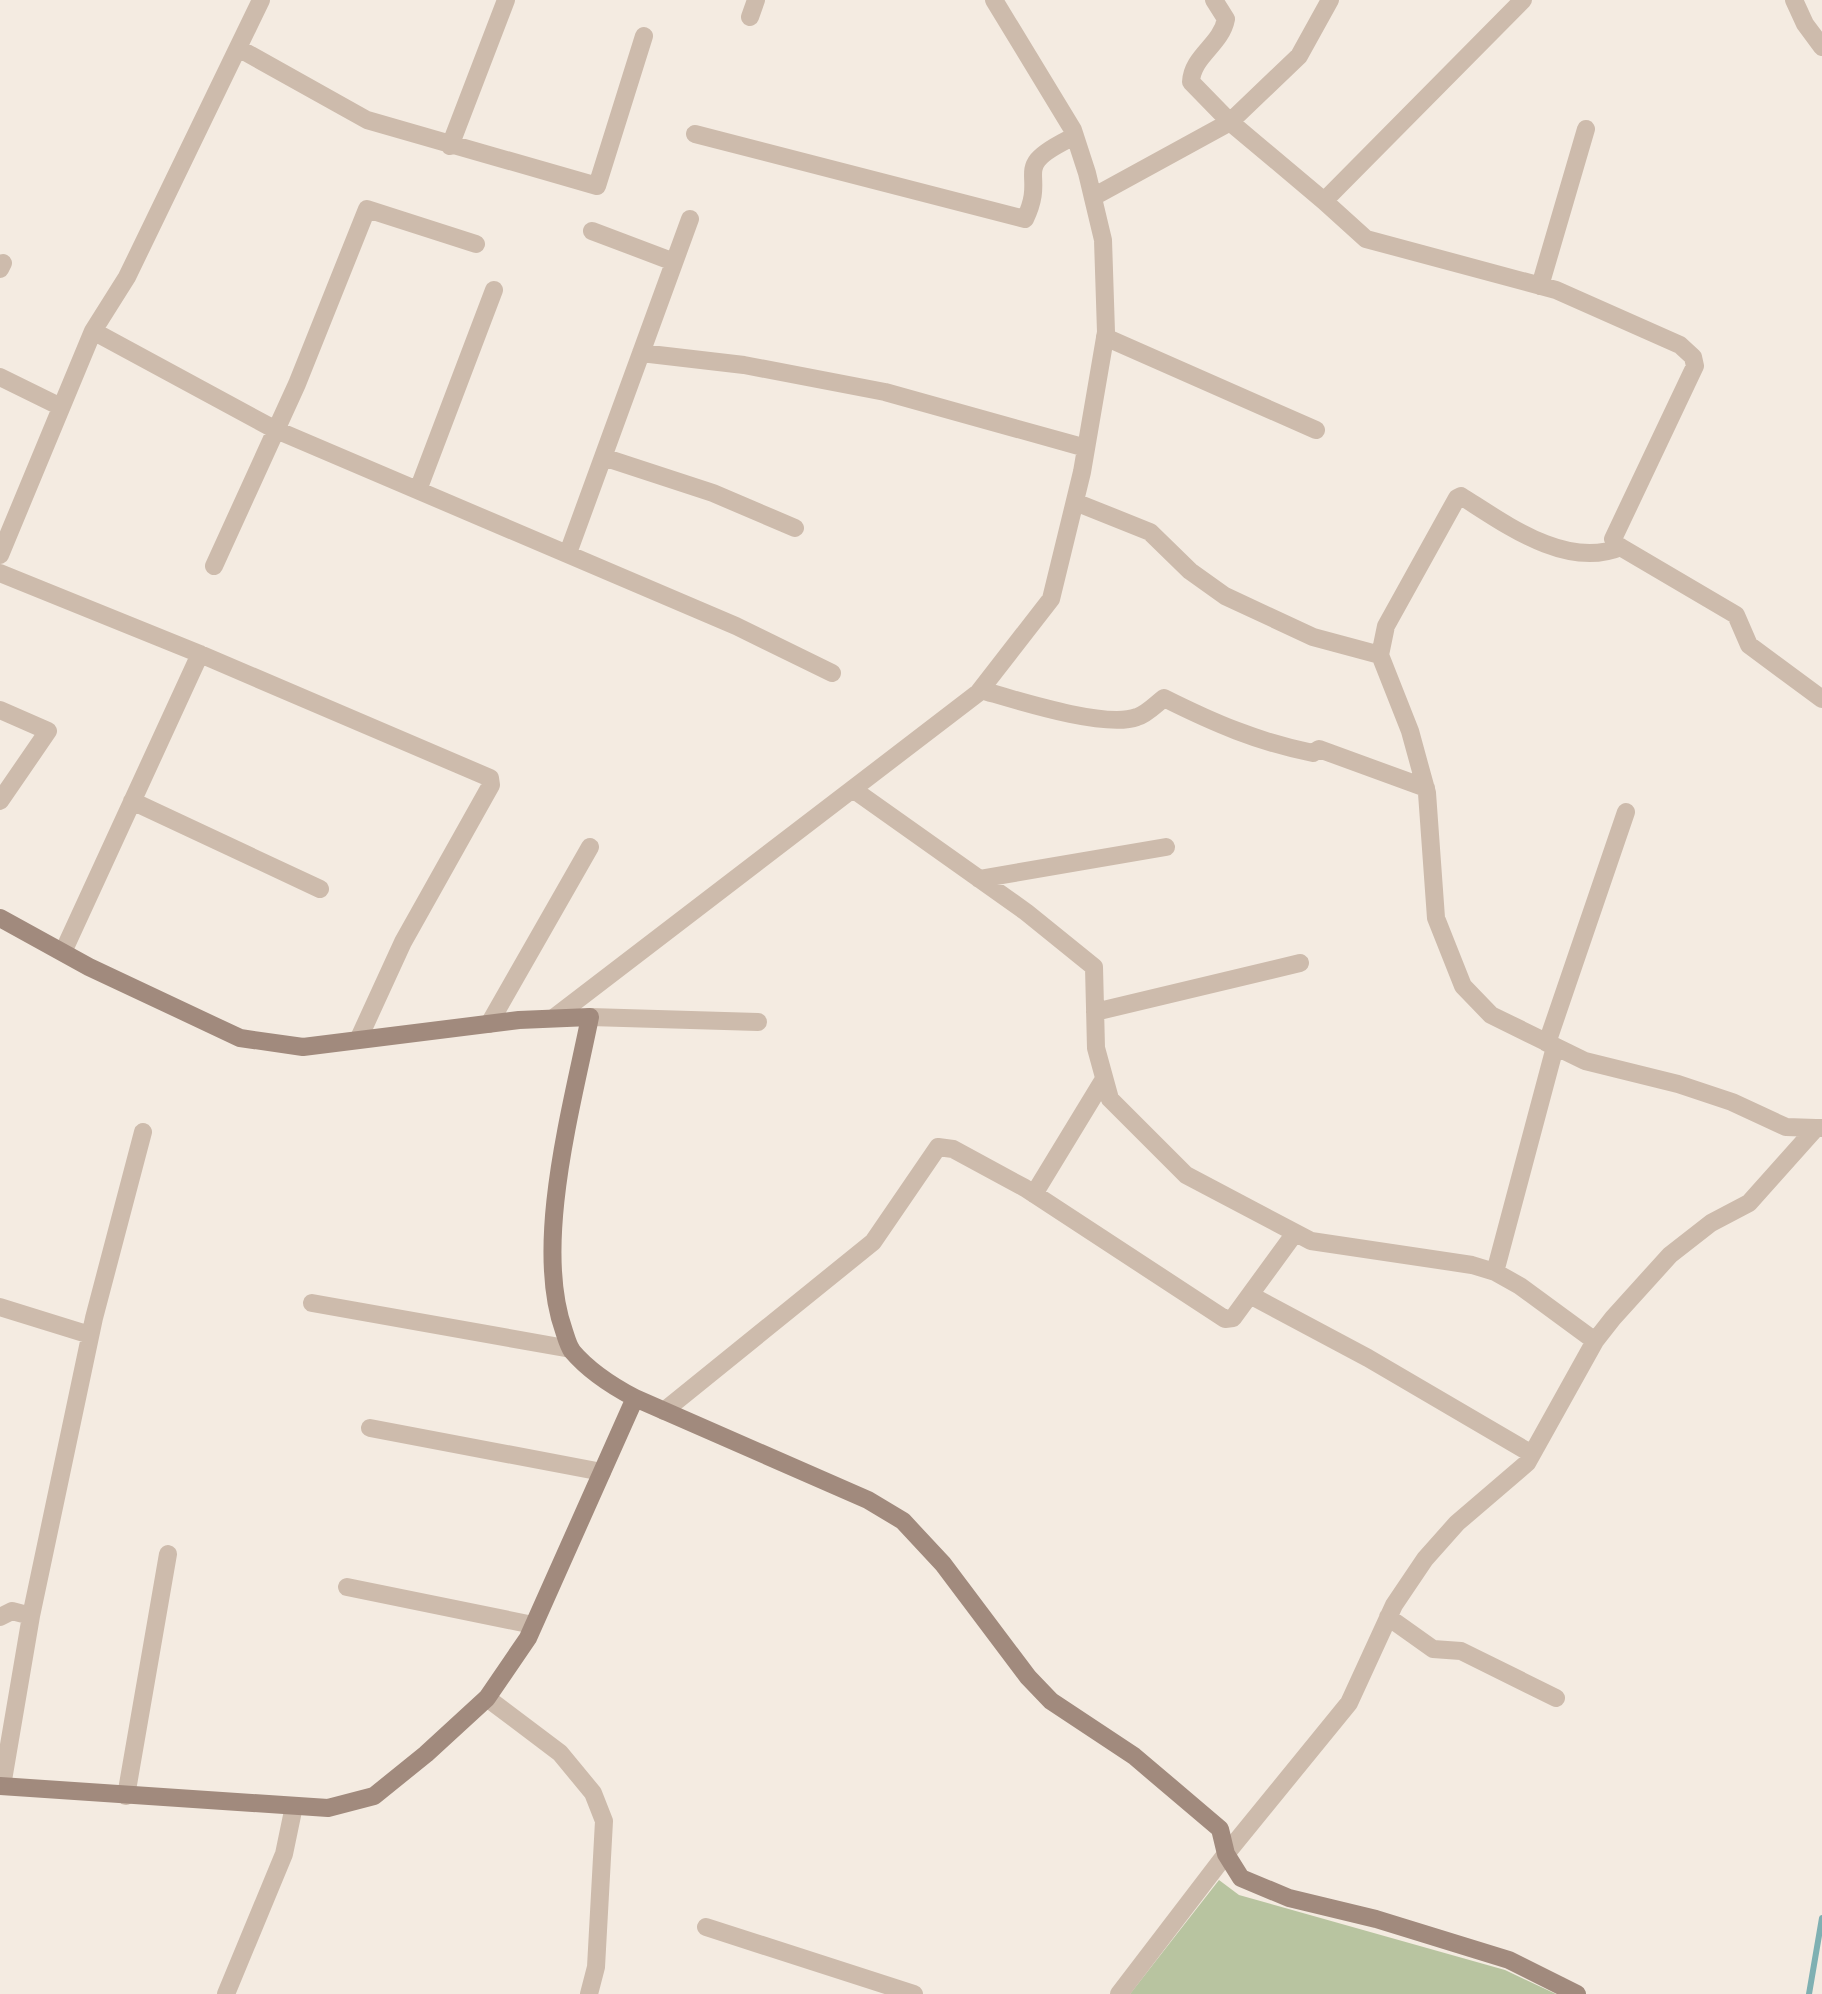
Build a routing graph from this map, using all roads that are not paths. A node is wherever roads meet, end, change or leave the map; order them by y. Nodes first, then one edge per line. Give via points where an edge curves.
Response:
1 (261, 0) edge
2 (506, 0) edge
3 (994, 0) edge
4 (1214, 0) edge
5 (1330, 0) edge
6 (1523, 0) edge
7 (1794, 0) edge
8 (643, 36) dead end
9 (1822, 47) edge
10 (238, 48) junction
11 (1230, 122) junction
12 (1586, 129) dead end
13 (695, 134) dead end
14 (1075, 136) junction
15 (450, 146) junction
16 (1093, 197) junction
17 (1324, 201) junction
18 (690, 219) dead end
19 (592, 230) dead end
20 (476, 244) dead end
21 (674, 262) junction
22 (1540, 286) junction
23 (494, 290) dead end
24 (93, 331) junction
25 (1105, 337) junction
26 (641, 353) junction
27 (0, 377) edge
28 (61, 407) junction
29 (274, 429) junction
30 (1316, 430) dead end
31 (1086, 448) junction
32 (603, 457) junction
33 (418, 489) junction
34 (1075, 502) junction
35 (795, 528) dead end
36 (2, 545) edge
37 (1620, 547) junction
38 (568, 553) junction
39 (214, 566) dead end
40 (0, 573) edge
41 (200, 654) junction
42 (1380, 655) junction
43 (832, 673) dead end
44 (981, 690) junction
45 (1822, 699) edge
46 (0, 710) edge
47 (1426, 788) junction
48 (853, 790) junction
49 (0, 801) edge
50 (132, 801) junction
51 (1626, 812) dead end
52 (590, 847) dead end
53 (1166, 848) dead end
54 (979, 879) junction
55 (320, 889) dead end
56 (0, 918) edge
57 (63, 952) junction
58 (1300, 963) dead end
59 (1095, 1012) junction
60 (555, 1017) junction
61 (590, 1017) junction
62 (758, 1022) dead end
63 (489, 1024) junction
64 (359, 1038) junction
65 (1551, 1045) junction
66 (1104, 1079) junction
67 (1819, 1128) edge
68 (143, 1132) dead end
69 (1034, 1194) junction
70 (1295, 1233) junction
71 (1495, 1272) junction
72 (1251, 1295) junction
73 (312, 1303) dead end
74 (0, 1307) edge
75 (90, 1335) junction
76 (1595, 1340) junction
77 (571, 1349) junction
78 (635, 1398) junction
79 (664, 1411) junction
80 (370, 1428) dead end
81 (1532, 1454) junction
82 (602, 1472) junction
83 (168, 1554) dead end
84 (347, 1587) dead end
85 (0, 1616) edge
86 (31, 1616) junction
87 (1388, 1617) junction
88 (533, 1625) junction
89 (487, 1698) junction
90 (1556, 1698) dead end
91 (1, 1786) edge
92 (126, 1796) junction
93 (294, 1806) junction
94 (1226, 1854) junction
95 (706, 1927) dead end
96 (226, 1994) edge
97 (589, 1994) edge
98 (914, 1994) edge
99 (1119, 1994) edge
100 (1577, 1994) edge

1 - 10 street
2 - 15 street
3 - 14 street
4 - 11 street via 1226,19 1223,33 1191,69 1191,82
5 - 11 street via 1298,56
6 - 17 street
7 - 9 street
8 - 15 street via 597,186
10 - 15 street via 368,120
10 - 24 street via 127,277
11 - 16 street
11 - 17 street
12 - 22 street
13 - 14 street via 1024,219 1037,157
14 - 16 street
16 - 25 street via 1103,240
17 - 22 street via 1366,239
18 - 21 street
19 - 21 street
20 - 29 street via 368,209
21 - 26 street
22 - 37 street via 1680,345 1693,357 1695,366 1613,539
23 - 33 street
24 - 28 street
24 - 29 street
25 - 30 street
25 - 31 street
26 - 31 street via 744,365 885,393
26 - 32 street
27 - 28 street
28 - 36 street
29 - 33 street
29 - 39 street
31 - 34 street
32 - 35 street via 713,493
32 - 38 street
33 - 38 street
34 - 42 street via 1150,532 1190,571 1225,596 1313,637
34 - 44 street via 1051,599
37 - 42 street via 1609,552 1574,551 1534,542 1461,496 1386,626
37 - 45 street via 1736,615 1749,645
38 - 43 street
40 - 41 street
41 - 50 street
41 - 64 street via 490,778 491,785 403,942
42 - 47 street via 1410,731
44 - 47 street via 1065,712 1125,720 1140,716 1164,698 1220,727 1280,746 1312,753 1319,749
44 - 48 street
46 - 49 street via 48,731
47 - 65 street via 1436,918 1463,986 1491,1015
48 - 54 street
48 - 60 street
50 - 55 street
50 - 57 street
51 - 65 street
52 - 63 street
53 - 54 street
54 - 59 street via 1094,967
56 - 57 street
57 - 64 street via 240,1038 303,1047
58 - 59 street
59 - 66 street via 1096,1048
60 - 61 street
60 - 63 street
61 - 62 street
61 - 77 street via 550,1254 556,1308
63 - 64 street
65 - 67 street via 1584,1060 1732,1102 1786,1127
65 - 71 street
66 - 69 street
66 - 70 street via 1110,1099 1186,1175
67 - 76 street via 1749,1203 1711,1223 1670,1255
68 - 75 street
69 - 72 street via 1225,1319 1233,1318
69 - 79 street via 953,1149 938,1147 873,1242
70 - 71 street via 1311,1241
70 - 72 street
71 - 76 street
72 - 81 street
73 - 77 street
74 - 75 street
75 - 86 street
76 - 81 street
77 - 78 street via 608,1384
78 - 79 street
78 - 82 street
79 - 94 street via 868,1500 903,1521 943,1564 1051,1701 1134,1756 1193,1805 1220,1829
80 - 82 street
81 - 87 street via 1425,1559
82 - 88 street
83 - 92 street
84 - 88 street
85 - 86 street via 12,1611
86 - 91 street
87 - 90 street via 1433,1648 1461,1651
87 - 94 street via 1349,1703
88 - 89 street
89 - 93 street via 374,1796 328,1808
89 - 97 street via 560,1753 593,1793 604,1821 596,1967
91 - 92 street
92 - 93 street
93 - 96 street via 284,1854
94 - 99 street
94 - 100 street via 1241,1878 1289,1898 1508,1960
95 - 98 street

